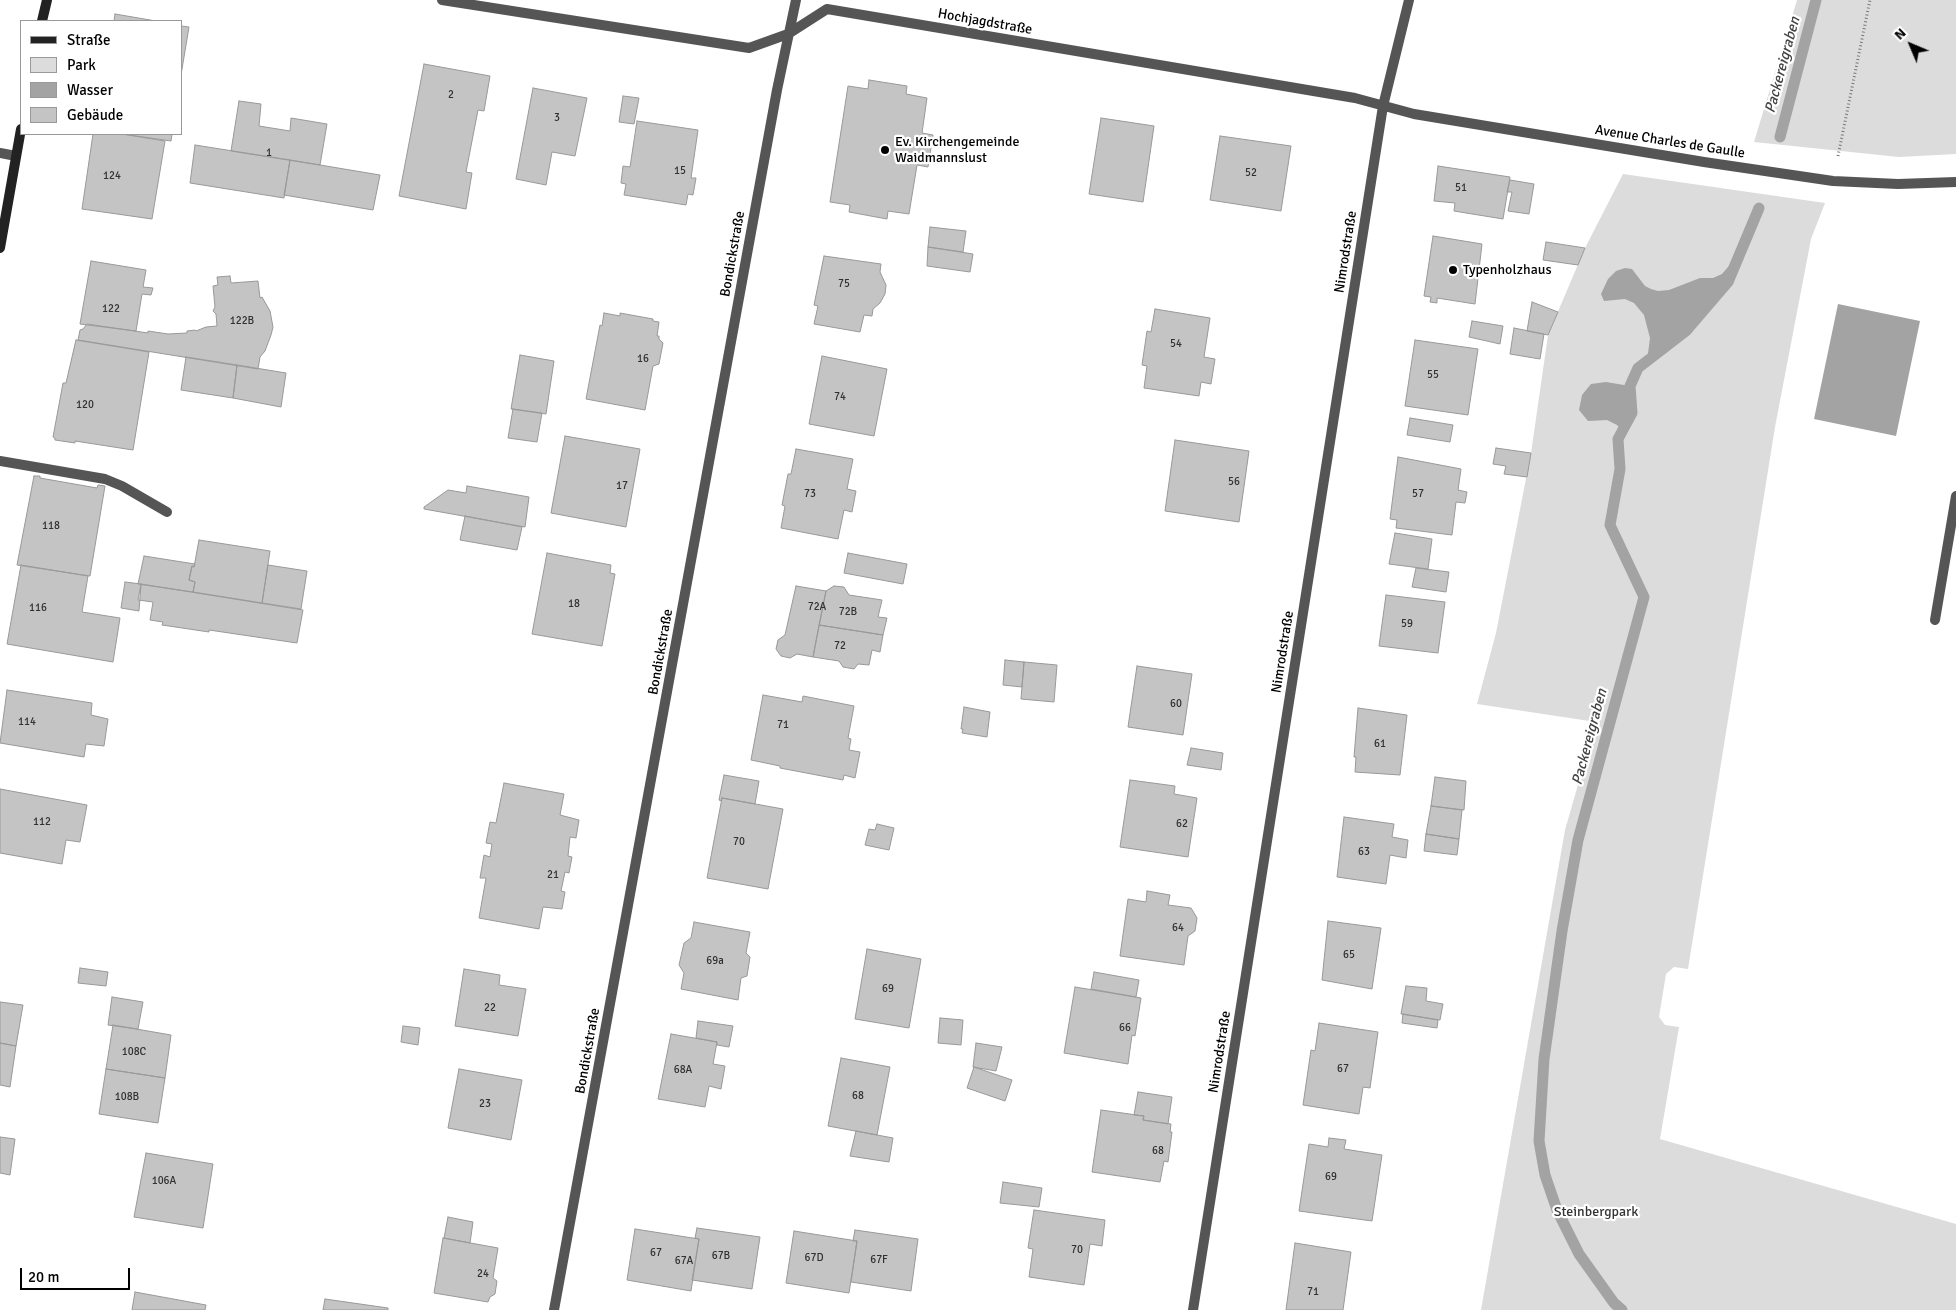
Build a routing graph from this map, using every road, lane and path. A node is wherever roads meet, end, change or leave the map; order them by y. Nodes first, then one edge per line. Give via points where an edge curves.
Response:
1 (47, 0) edge
2 (442, 0) edge
3 (796, 0) edge
4 (1409, 0) edge
5 (1870, 0) edge
6 (42, 20) edge
7 (788, 34) junction
8 (1383, 106) junction
9 (20, 134) edge
10 (0, 153) edge
11 (16, 156) junction
12 (1833, 180) junction
13 (1956, 182) edge
14 (0, 248) edge
15 (0, 461) edge
16 (1956, 496) edge
17 (167, 512) dead end
18 (1935, 620) dead end
19 (554, 1310) edge
20 (1193, 1310) edge

1 - 6 main road
2 - 7 street, Hochjagdstraße via 749,48
3 - 7 street, Bondickstraße
4 - 8 street, Nimrodstraße
5 - 12 path
7 - 8 street, Hochjagdstraße via 827,9 1355,98
7 - 19 street, Bondickstraße
8 - 12 street, Avenue Charles de Gaulle via 1414,114 1704,162
8 - 20 street, Nimrodstraße
9 - 11 main road
10 - 11 street
11 - 14 main road
12 - 13 street, Avenue Charles de Gaulle via 1898,184
15 - 17 street via 105,479
16 - 18 street

